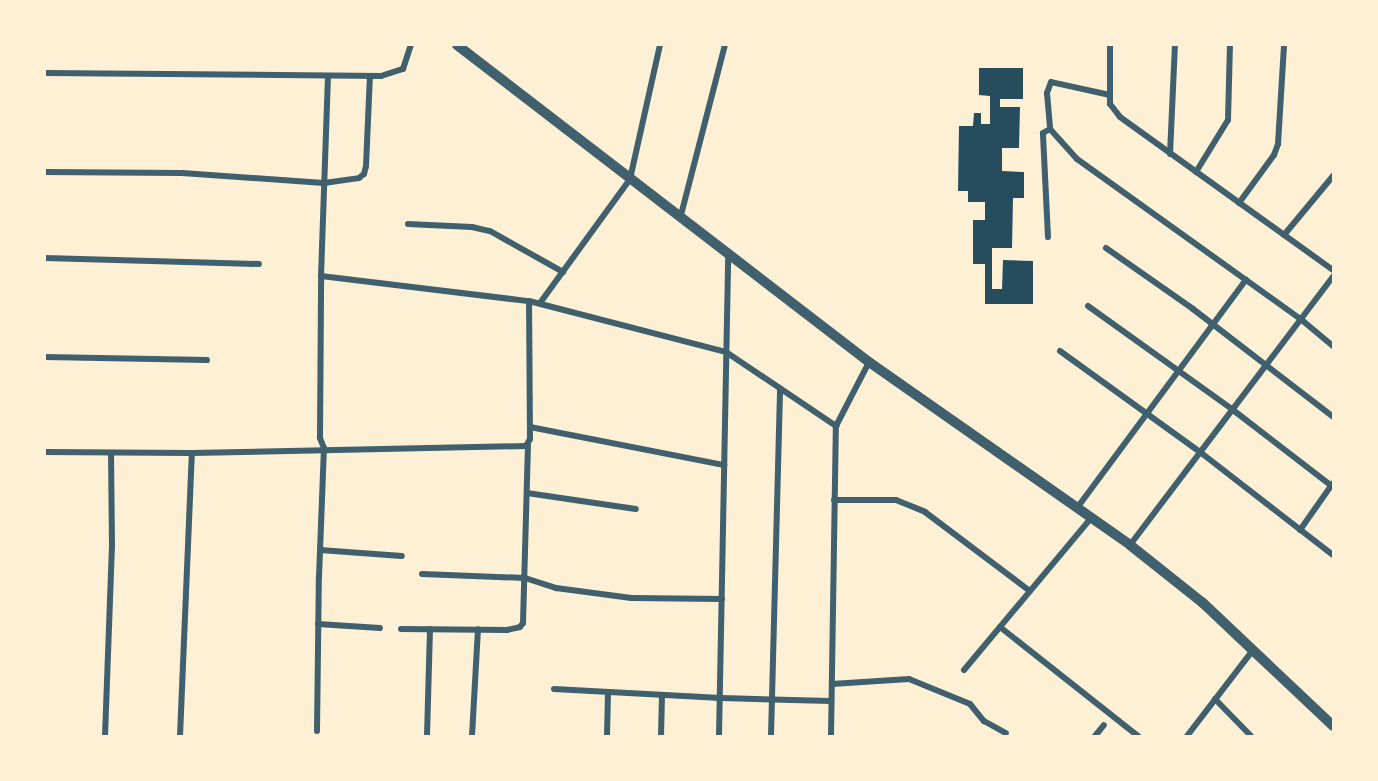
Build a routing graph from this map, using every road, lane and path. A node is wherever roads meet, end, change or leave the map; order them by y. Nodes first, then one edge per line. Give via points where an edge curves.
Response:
1 (411, 45) edge
2 (457, 45) edge
3 (660, 45) edge
4 (725, 45) edge
5 (1110, 45) edge
6 (1175, 45) edge
7 (1230, 45) edge
8 (1284, 45) edge
9 (45, 73) edge
10 (370, 76) junction
11 (328, 77) junction
12 (1110, 95) junction
13 (1050, 129) junction
14 (1170, 154) junction
15 (45, 172) edge
16 (1196, 172) junction
17 (1333, 176) edge
18 (630, 179) junction
19 (324, 183) junction
20 (1239, 203) junction
21 (681, 216) junction
22 (408, 224) dead end
23 (1284, 235) junction
24 (1048, 237) dead end
25 (1106, 248) dead end
26 (728, 251) junction
27 (45, 258) edge
28 (259, 264) dead end
29 (1333, 270) edge
30 (563, 272) junction
31 (321, 276) junction
32 (1333, 277) edge
33 (1246, 280) junction
34 (529, 301) junction
35 (540, 303) junction
36 (1088, 306) dead end
37 (1303, 321) junction
38 (1213, 325) junction
39 (1333, 346) edge
40 (1060, 351) dead end
41 (726, 352) junction
42 (45, 357) edge
43 (207, 360) dead end
44 (869, 362) junction
45 (1267, 367) junction
46 (1178, 371) junction
47 (780, 389) junction
48 (1233, 410) junction
49 (1148, 414) junction
50 (1333, 417) edge
51 (836, 426) junction
52 (530, 427) junction
53 (528, 445) junction
54 (324, 448) junction
55 (45, 452) edge
56 (1200, 452) junction
57 (111, 453) junction
58 (192, 453) junction
59 (724, 465) junction
60 (1332, 485) edge
61 (527, 493) junction
62 (834, 500) junction
63 (1077, 508) junction
64 (636, 509) dead end
65 (1090, 518) junction
66 (1300, 530) junction
67 (1130, 545) junction
68 (320, 550) junction
69 (1333, 555) edge
70 (402, 556) dead end
71 (422, 574) dead end
72 (525, 578) junction
73 (1030, 591) junction
74 (722, 599) junction
75 (318, 624) junction
76 (1000, 627) junction
77 (380, 628) dead end
78 (401, 629) dead end
79 (430, 629) junction
80 (478, 629) junction
81 (1253, 649) junction
82 (964, 670) dead end
83 (832, 684) junction
84 (554, 689) dead end
85 (608, 693) junction
86 (662, 696) junction
87 (721, 698) junction
88 (1215, 699) junction
89 (772, 700) junction
90 (831, 700) junction
91 (1104, 725) dead end
92 (1333, 726) edge
93 (317, 731) dead end
94 (1006, 733) dead end
95 (105, 736) edge
96 (180, 736) edge
97 (427, 736) edge
98 (472, 736) edge
99 (607, 736) edge
100 (661, 736) edge
101 (719, 736) edge
102 (771, 736) edge
103 (831, 736) edge
104 (1095, 736) edge
105 (1138, 736) edge
106 (1187, 736) edge
107 (1251, 736) edge

1 - 10 street via 403,69
2 - 18 street
3 - 18 street
4 - 21 street
5 - 12 street
6 - 14 street
7 - 16 street via 1228,120
8 - 20 street via 1278,144
9 - 11 street
10 - 11 street
10 - 19 street via 364,174
11 - 19 street
12 - 13 street via 1051,82 1047,93
12 - 14 street via 1110,104 1120,117
13 - 24 street via 1043,133
13 - 33 street via 1077,159
14 - 16 street
15 - 19 street via 182,173
16 - 20 street
17 - 23 street
18 - 21 street
18 - 30 street
19 - 31 street
20 - 23 street
21 - 26 street
22 - 30 street via 490,231
23 - 29 street
25 - 38 street
26 - 41 street
26 - 44 street
27 - 28 street
30 - 35 street
31 - 34 street
31 - 54 street via 320,438
32 - 37 street
33 - 37 street
33 - 38 street
34 - 35 street
34 - 52 street
35 - 41 street
36 - 46 street
37 - 39 street
37 - 45 street
38 - 45 street
38 - 46 street
40 - 49 street
41 - 47 street
41 - 59 street
42 - 43 street
44 - 51 street
44 - 63 street
45 - 48 street
45 - 50 street
46 - 48 street
46 - 49 street
47 - 51 street
47 - 89 street
48 - 56 street
48 - 60 street
49 - 56 street
49 - 63 street
51 - 62 street
52 - 53 street
52 - 59 street
53 - 54 street
53 - 61 street
54 - 58 street
54 - 68 street
55 - 57 street
56 - 66 street
56 - 67 street
57 - 58 street
57 - 95 street
58 - 96 street
59 - 74 street
60 - 66 street
61 - 64 street
61 - 72 street
62 - 73 street via 896,500 925,512
62 - 83 street
63 - 65 street
65 - 67 street
65 - 73 street
66 - 69 street
67 - 81 street
68 - 70 street
68 - 75 street
71 - 72 street
72 - 74 street via 609,597
72 - 80 street via 520,627
73 - 76 street
74 - 87 street
75 - 77 street
75 - 93 street
76 - 82 street
76 - 105 street
78 - 79 street
79 - 80 street
79 - 97 street
80 - 98 street
81 - 88 street
81 - 92 street
83 - 90 street
83 - 94 street via 909,679 970,704 984,721
84 - 85 street
85 - 86 street
85 - 99 street
86 - 87 street
86 - 100 street
87 - 89 street
87 - 101 street
88 - 106 street
88 - 107 street
89 - 90 street
89 - 102 street
90 - 103 street
91 - 104 street

